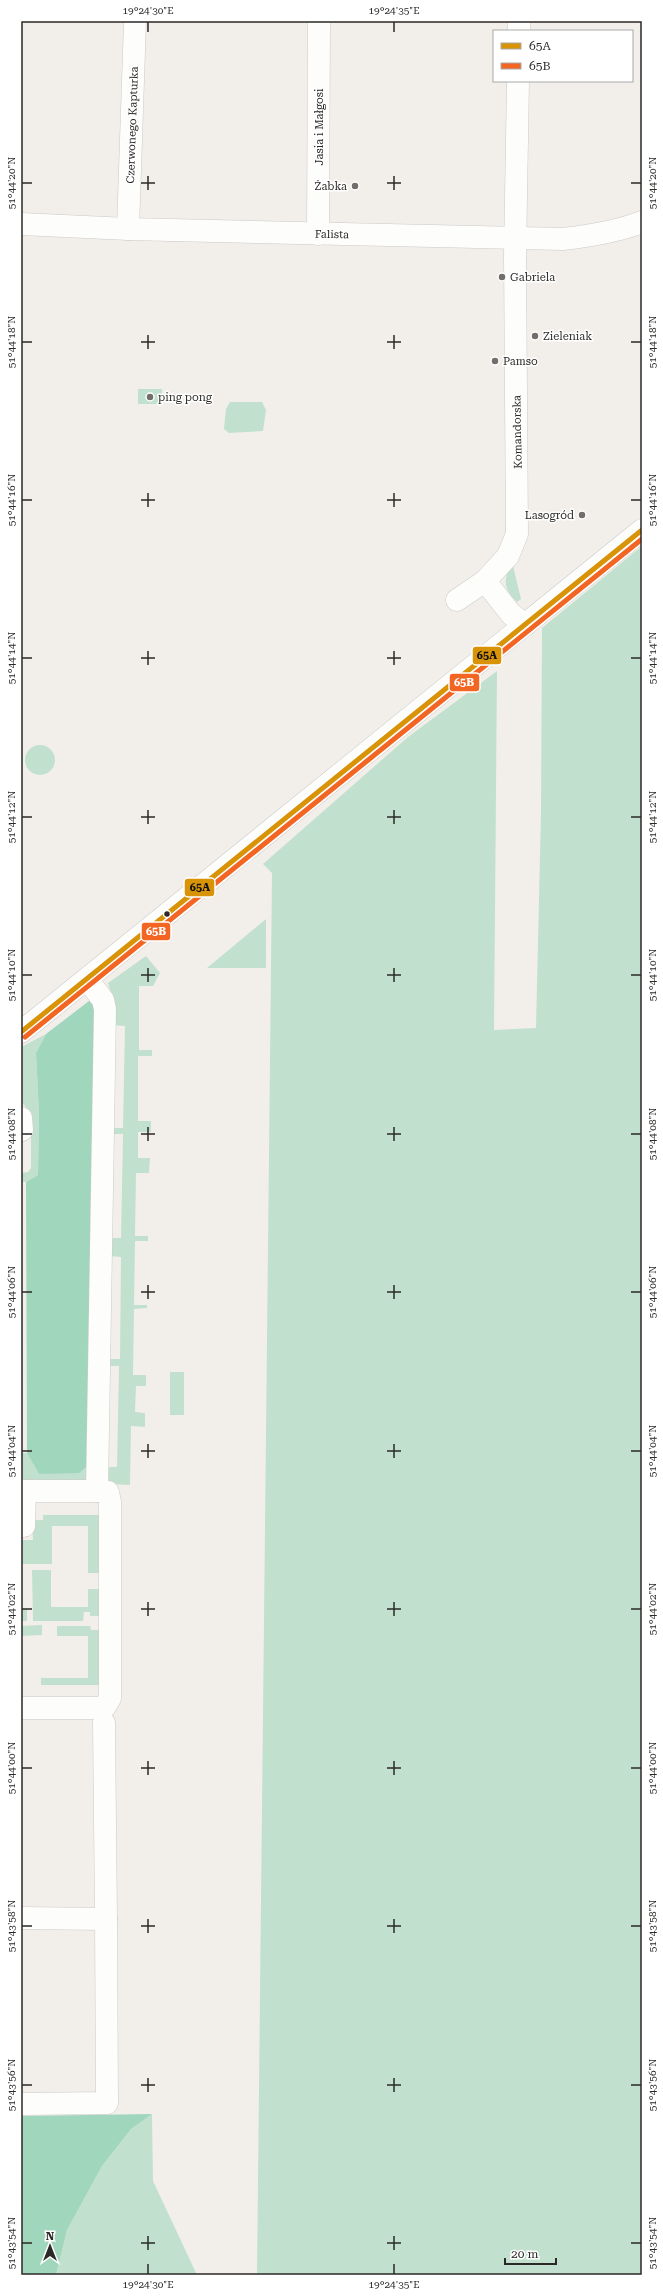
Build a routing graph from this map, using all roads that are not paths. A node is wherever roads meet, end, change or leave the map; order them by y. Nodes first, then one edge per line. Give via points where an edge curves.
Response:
1 (135, 21) edge
2 (319, 21) edge
3 (518, 82) edge
4 (642, 222) edge
5 (21, 224) edge
6 (128, 229) junction
7 (318, 234) junction
8 (516, 238) junction
9 (642, 530) edge
10 (485, 581) junction
11 (457, 600) dead end
12 (525, 625) junction
13 (87, 979) junction
14 (21, 1032) edge
15 (23, 1491) edge
16 (97, 1491) junction
17 (24, 1526) dead end
18 (21, 1708) edge
19 (104, 1723) dead end
20 (21, 1918) edge
21 (106, 1919) junction
22 (21, 2104) edge

1 - 6 street, Czerwonego Kapturka
2 - 7 street, Jasia i Małgosi
3 - 8 street, Komandorska
4 - 8 street, Falista via 593,236 563,239
5 - 6 street, Falista
6 - 7 street, Falista
7 - 8 street, Falista
8 - 10 street, Komandorska via 518,524 517,534 508,556
9 - 12 street
10 - 11 street, Komandorska
10 - 12 street via 511,614
12 - 13 street
13 - 14 street
13 - 16 street via 103,1000 105,1009
15 - 16 street
15 - 17 street
16 - 18 street via 108,1492 110,1502 110,1698 104,1708
19 - 21 street
20 - 21 street
21 - 22 street via 107,2104

